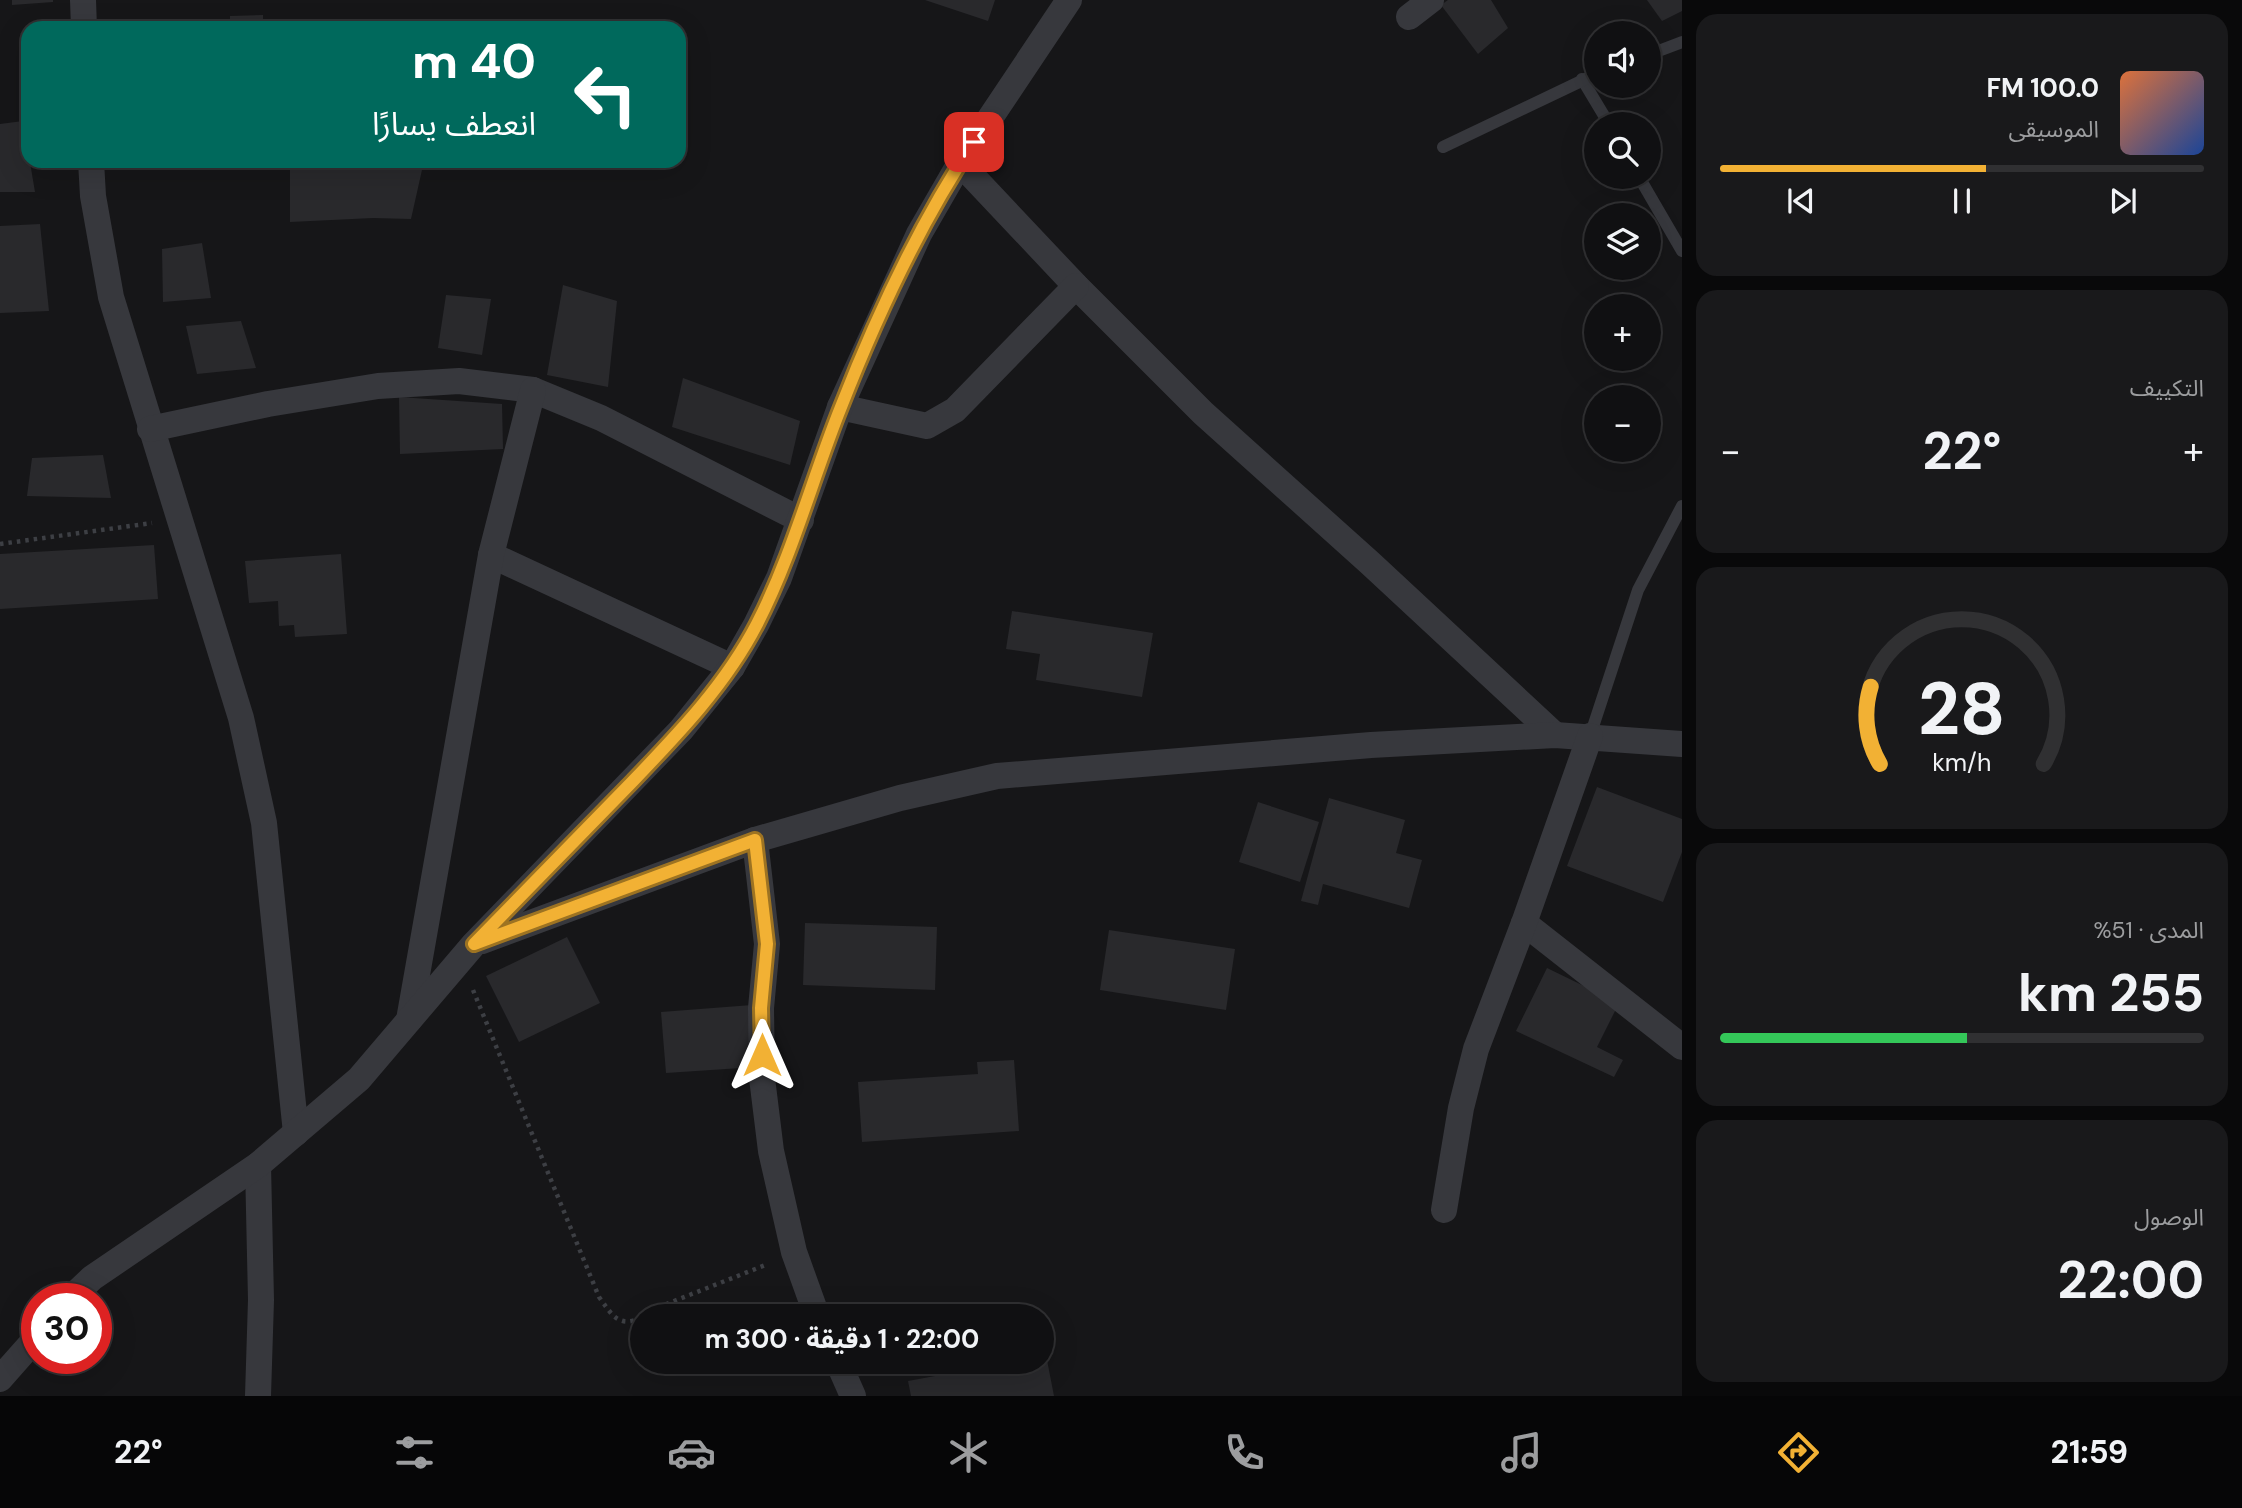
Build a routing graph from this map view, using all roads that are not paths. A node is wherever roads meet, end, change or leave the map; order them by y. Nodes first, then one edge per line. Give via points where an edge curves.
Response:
1 (83, 0) edge
2 (1069, 0) edge
3 (1432, 0) edge
4 (1409, 18) dead end
5 (84, 21) edge
6 (1682, 43) edge
7 (1661, 50) edge
8 (1582, 79) joint
9 (1602, 112) edge
10 (1443, 147) dead end
11 (960, 163) junction
12 (91, 168) edge
13 (1646, 189) edge
14 (1682, 251) edge
15 (1076, 286) junction
16 (533, 390) junction
17 (840, 407) junction
18 (150, 429) junction
19 (1682, 506) edge
20 (801, 520) junction
21 (491, 555) junction
22 (732, 667) junction
23 (1555, 735) junction
24 (1590, 736) junction
25 (1682, 744) edge
26 (755, 840) junction
27 (1524, 923) junction
28 (467, 952) junction
29 (408, 1023) junction
30 (1682, 1047) edge
31 (296, 1133) junction
32 (258, 1165) junction
33 (1444, 1210) dead end
34 (87, 1283) edge
35 (813, 1304) edge
36 (21, 1355) edge
37 (843, 1374) edge
38 (0, 1379) edge
39 (258, 1396) edge
40 (853, 1396) edge

1 - 5 street
2 - 11 street
3 - 4 street
6 - 7 lane
8 - 9 lane
8 - 10 lane
11 - 15 street
11 - 17 street via 919,234
12 - 18 street via 111,297
13 - 14 lane
15 - 17 street via 955,410 926,426
15 - 23 street via 1203,413
16 - 18 street via 459,381 378,386
16 - 20 street via 668,450
16 - 21 street
17 - 20 street
18 - 31 street via 241,718 264,823
19 - 24 lane via 1638,590
20 - 22 street via 779,578
21 - 22 street
21 - 29 street
22 - 28 street via 681,730
23 - 24 street
23 - 26 street via 1371,745 998,776 900,798
24 - 25 street
24 - 27 street
26 - 28 street
26 - 35 street via 767,944 761,1008 762,1079 771,1151 794,1252
27 - 30 street
27 - 33 street via 1476,1049
28 - 29 street
29 - 31 street via 359,1079
31 - 32 street
32 - 34 street
32 - 39 street
36 - 38 street
37 - 40 street

